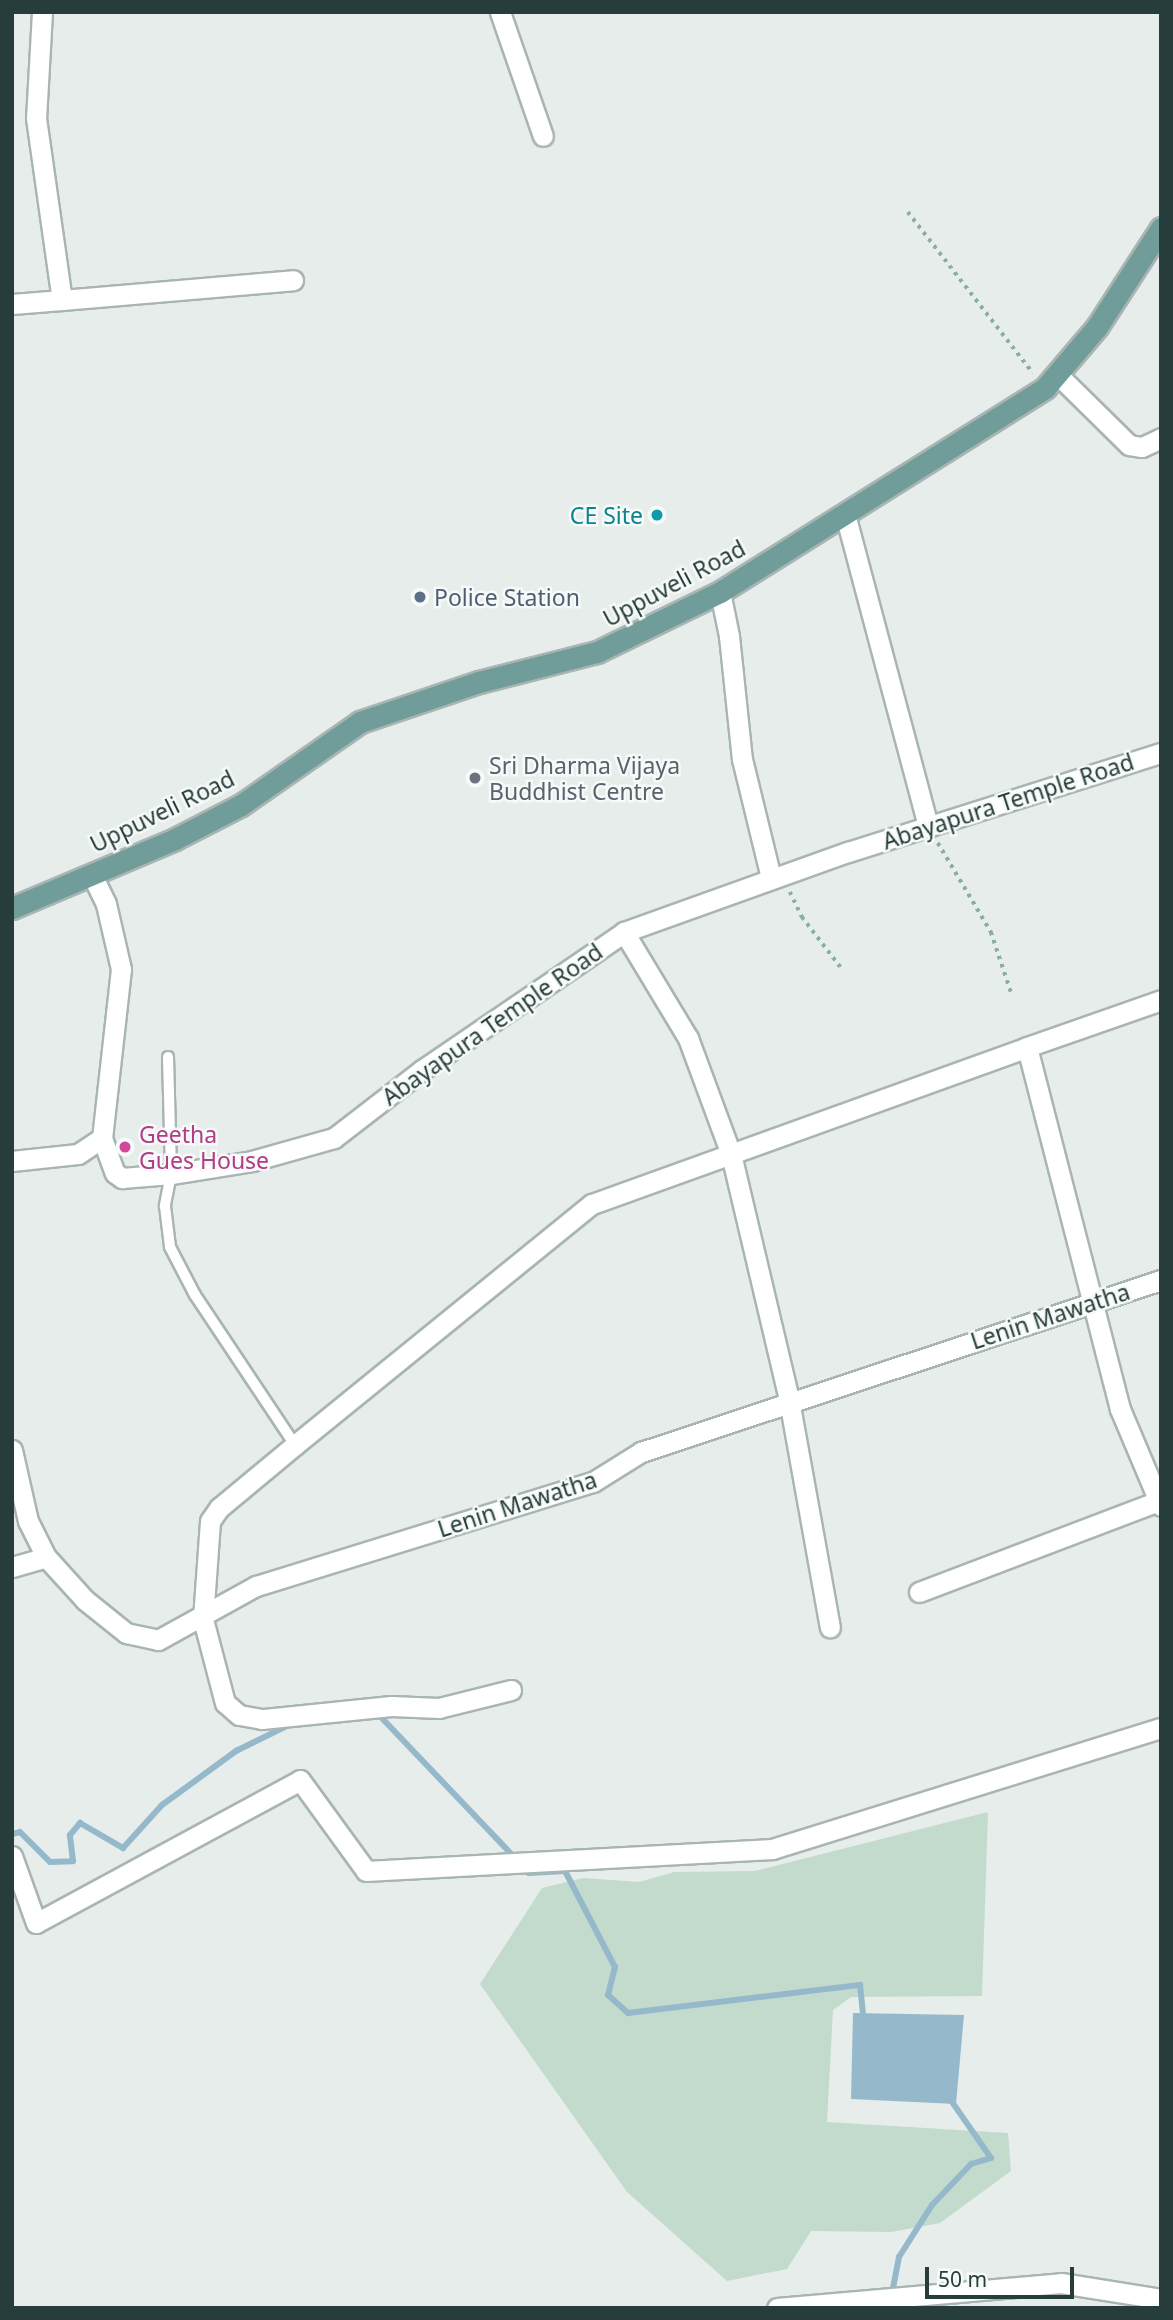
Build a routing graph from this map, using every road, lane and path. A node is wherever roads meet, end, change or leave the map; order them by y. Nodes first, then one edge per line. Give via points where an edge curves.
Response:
1 (42, 12) edge
2 (500, 12) edge
3 (543, 136) dead end
4 (908, 212) dead end
5 (1161, 228) edge
6 (293, 280) dead end
7 (62, 300) junction
8 (12, 304) edge
9 (1052, 382) junction
10 (1161, 438) edge
11 (845, 514) junction
12 (720, 592) junction
13 (1161, 753) edge
14 (928, 827) junction
15 (92, 874) junction
16 (776, 876) junction
17 (12, 908) edge
18 (624, 932) junction
19 (842, 969) dead end
20 (1012, 995) dead end
21 (1161, 1000) edge
22 (1027, 1047) junction
23 (168, 1058) dead end
24 (102, 1138) junction
25 (731, 1154) junction
26 (12, 1161) edge
27 (171, 1174) junction
28 (1161, 1280) edge
29 (1093, 1301) junction
30 (789, 1400) junction
31 (295, 1445) junction
32 (12, 1451) edge
33 (1160, 1502) edge
34 (46, 1557) junction
35 (12, 1567) edge
36 (919, 1592) dead end
37 (202, 1619) junction
38 (830, 1627) dead end
39 (511, 1690) dead end
40 (1161, 1728) edge
41 (12, 1856) edge
42 (1161, 2299) edge
43 (777, 2308) edge

1 - 7 street via 36,118
2 - 3 street
4 - 9 path
5 - 9 main road, Uppuveli Road
6 - 7 street
7 - 8 street
9 - 10 street via 1129,445 1142,447
9 - 11 main road, Uppuveli Road
11 - 12 main road, Uppuveli Road
11 - 14 street
12 - 15 main road, Uppuveli Road via 597,652 479,682 360,722 241,804
12 - 16 street via 742,759
13 - 14 street, Abayapura Temple Road
14 - 16 street, Abayapura Temple Road
14 - 20 path via 991,932
15 - 17 main road, Uppuveli Road
15 - 24 street, Abayapura Temple Road via 106,904 121,969
16 - 18 street, Abayapura Temple Road
16 - 19 path
18 - 25 street via 688,1038
18 - 27 street, Abayapura Temple Road via 422,1070 334,1138 252,1161
21 - 22 street
22 - 25 street
22 - 29 street
23 - 27 lane
24 - 26 street via 78,1154
24 - 27 street, Abayapura Temple Road via 115,1173 122,1178
25 - 30 street
25 - 31 street via 592,1204
27 - 31 lane via 164,1206 170,1247 195,1295
28 - 29 street, Lenin Mawatha
29 - 30 street, Lenin Mawatha
29 - 33 street via 1120,1409
30 - 37 street, Lenin Mawatha via 641,1452 593,1482 256,1586
30 - 38 street
31 - 37 street via 219,1508 210,1521
32 - 34 street, Lenin Mawatha via 28,1521
33 - 36 street
34 - 35 street
34 - 37 street, Lenin Mawatha via 85,1600 126,1633 158,1640
37 - 39 street via 226,1703 239,1715 262,1719 391,1706 439,1707
40 - 41 street via 772,1849 366,1871 300,1780 36,1923
42 - 43 street via 1061,2283

